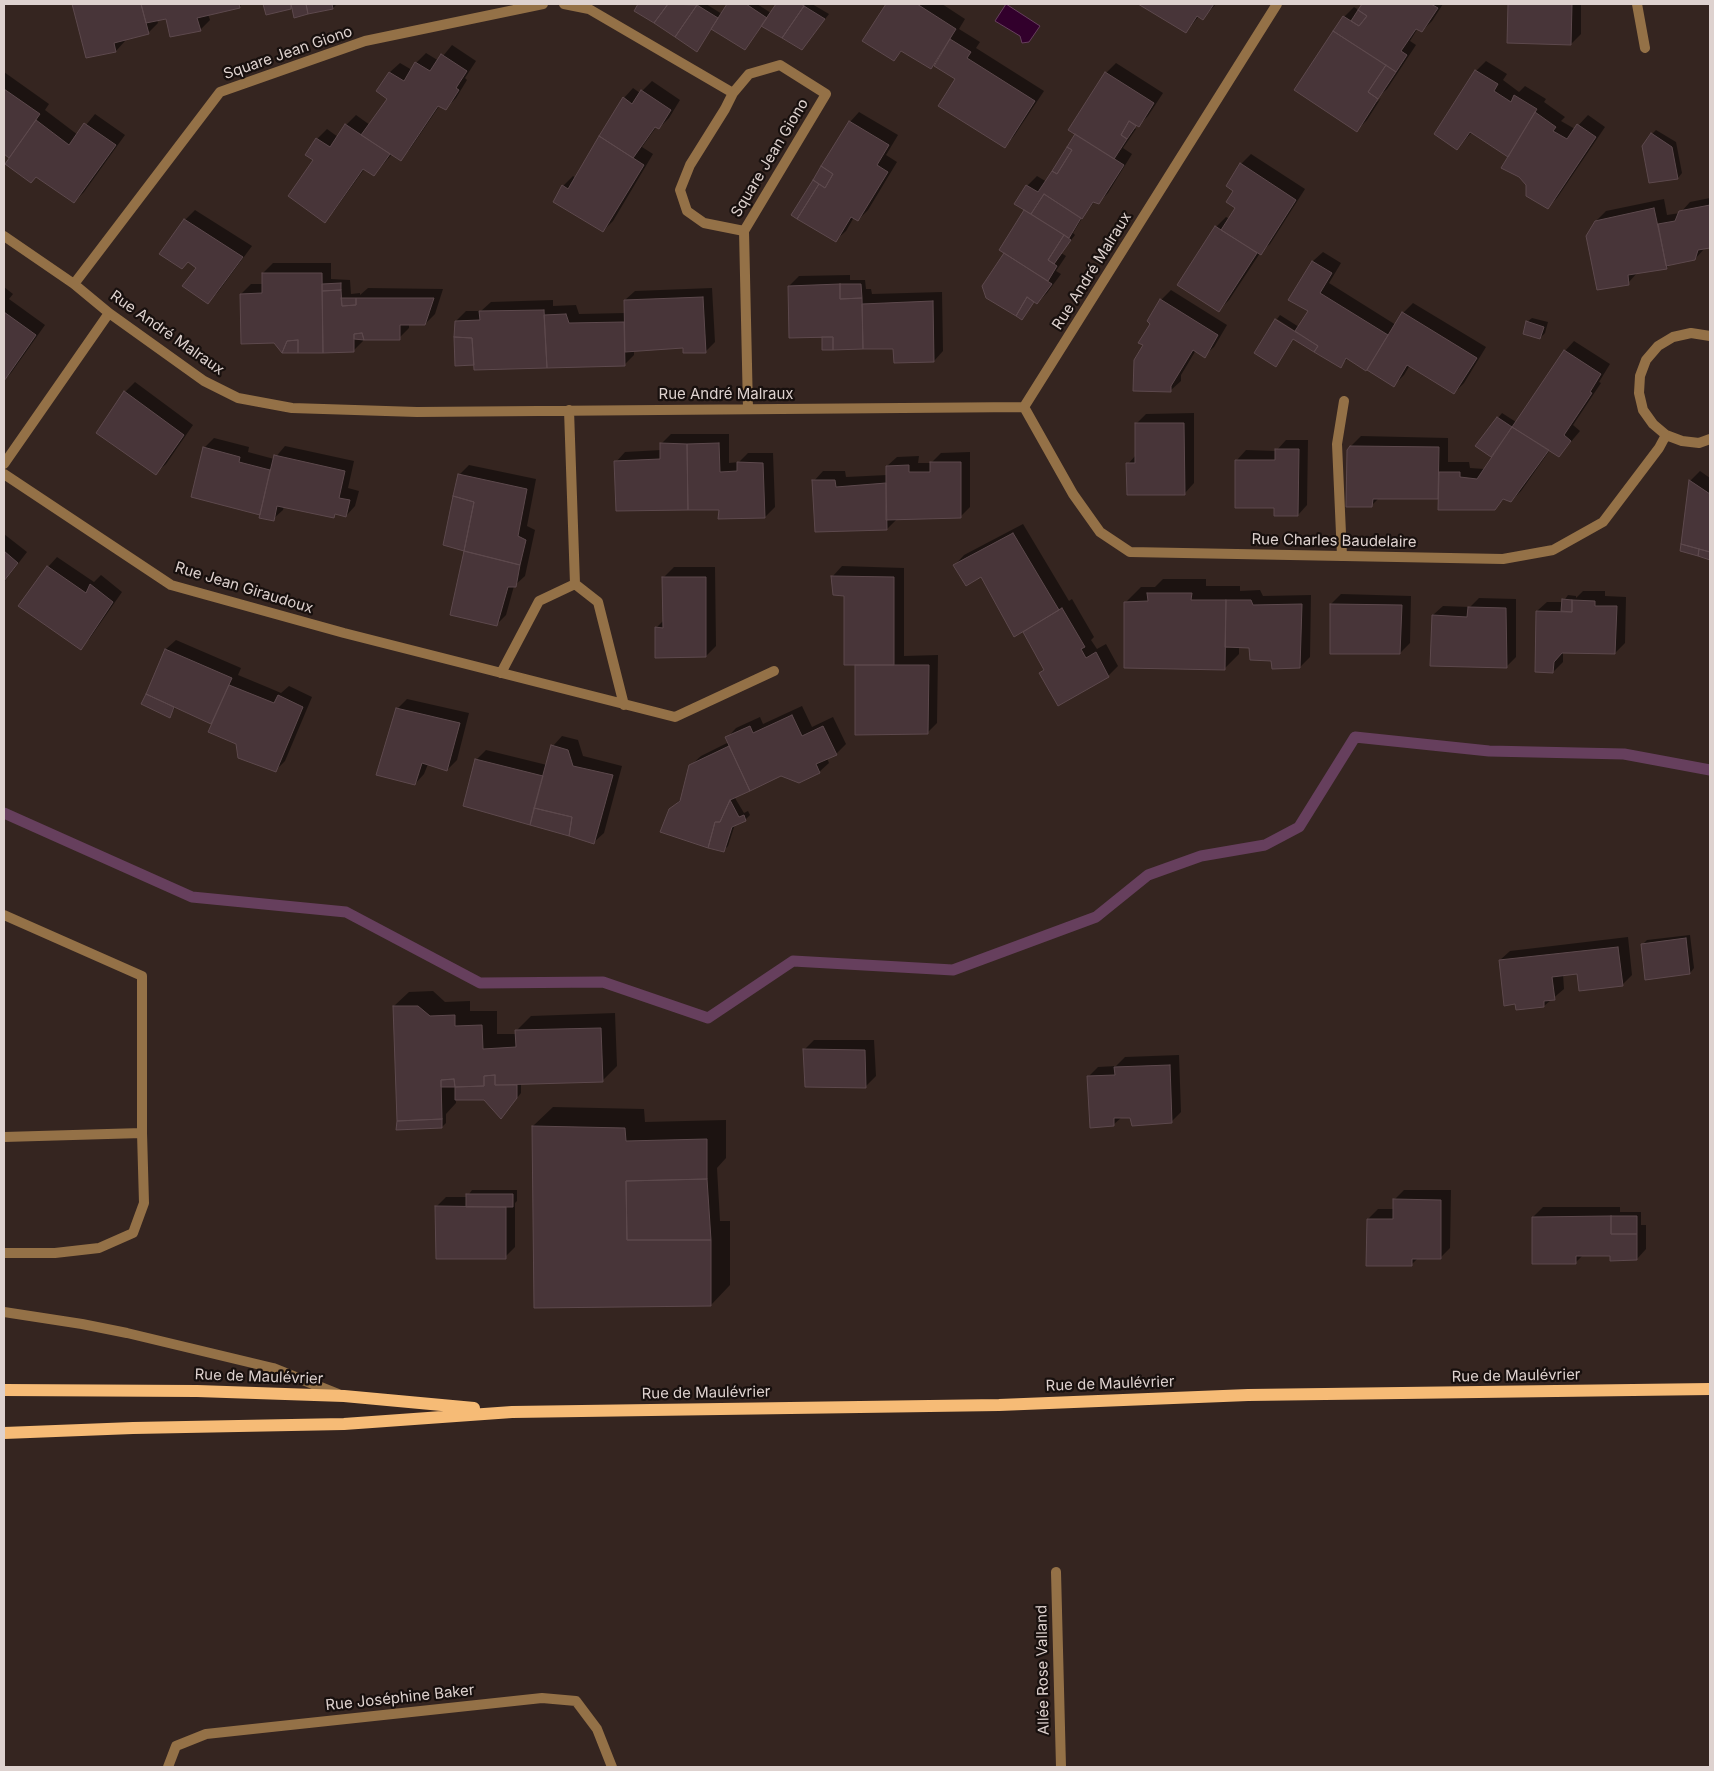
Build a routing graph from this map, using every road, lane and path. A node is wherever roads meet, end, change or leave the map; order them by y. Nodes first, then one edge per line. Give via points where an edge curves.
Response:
1 (543, 4) edge
2 (564, 4) edge
3 (1277, 4) edge
4 (1637, 4) edge
5 (1645, 48) dead end
6 (733, 93) junction
7 (744, 230) junction
8 (4, 236) edge
9 (74, 284) junction
10 (109, 312) junction
11 (1710, 336) edge
12 (1344, 401) dead end
13 (1024, 407) junction
14 (748, 409) junction
15 (570, 410) junction
16 (1666, 435) junction
17 (1710, 440) edge
18 (4, 464) edge
19 (4, 474) edge
20 (1342, 556) junction
21 (575, 584) junction
22 (774, 671) dead end
23 (502, 673) junction
24 (624, 704) junction
25 (4, 915) edge
26 (142, 1133) junction
27 (4, 1137) edge
28 (4, 1253) edge
29 (4, 1312) edge
30 (1710, 1389) edge
31 (4, 1390) edge
32 (344, 1396) junction
33 (512, 1412) junction
34 (4, 1433) edge
35 (1056, 1572) dead end
36 (168, 1767) edge
37 (612, 1767) edge
38 (1061, 1767) edge

1 - 9 street, Square Jean Giono via 365,41 220,92
2 - 6 street via 589,9
3 - 13 street, Rue André Malraux
4 - 5 street
6 - 7 street, Square Jean Giono via 690,165 680,190 687,210 704,223
6 - 7 street, Square Jean Giono via 749,74 780,65 826,94
7 - 14 street, Square Jean Giono
8 - 9 street, Rue André Malraux
9 - 10 street, Rue André Malraux
10 - 15 street, Rue André Malraux via 204,381 238,398 292,408 417,412
10 - 18 street
11 - 16 street via 1690,333 1673,337 1658,346 1646,360 1640,376 1643,410 1652,424
12 - 20 street via 1337,444
13 - 14 street, Rue André Malraux
13 - 20 street, Rue Charles Baudelaire via 1072,494 1100,532 1130,552
14 - 15 street, Rue André Malraux
15 - 21 street
16 - 17 street via 1699,443
16 - 20 street, Rue Charles Baudelaire via 1603,522 1553,550 1503,559
19 - 23 street, Rue Jean Giraudoux via 171,586
21 - 23 street via 539,601
21 - 24 street via 598,602
22 - 24 street, Rue Jean Giraudoux via 675,717
23 - 24 street, Rue Jean Giraudoux
25 - 26 street via 142,976
26 - 27 street
26 - 28 street via 144,1203 133,1233 100,1248 55,1253
29 - 32 street via 127,1333 273,1368
30 - 33 main road, Rue de Maulévrier via 1248,1395 989,1405
31 - 32 main road, Rue de Maulévrier
32 - 33 main road, Rue de Maulévrier
33 - 34 main road, Rue de Maulévrier via 344,1424
35 - 38 street, Allée Rose Valland
36 - 37 street, Rue Joséphine Baker via 176,1746 206,1734 542,1698 576,1701 597,1729

